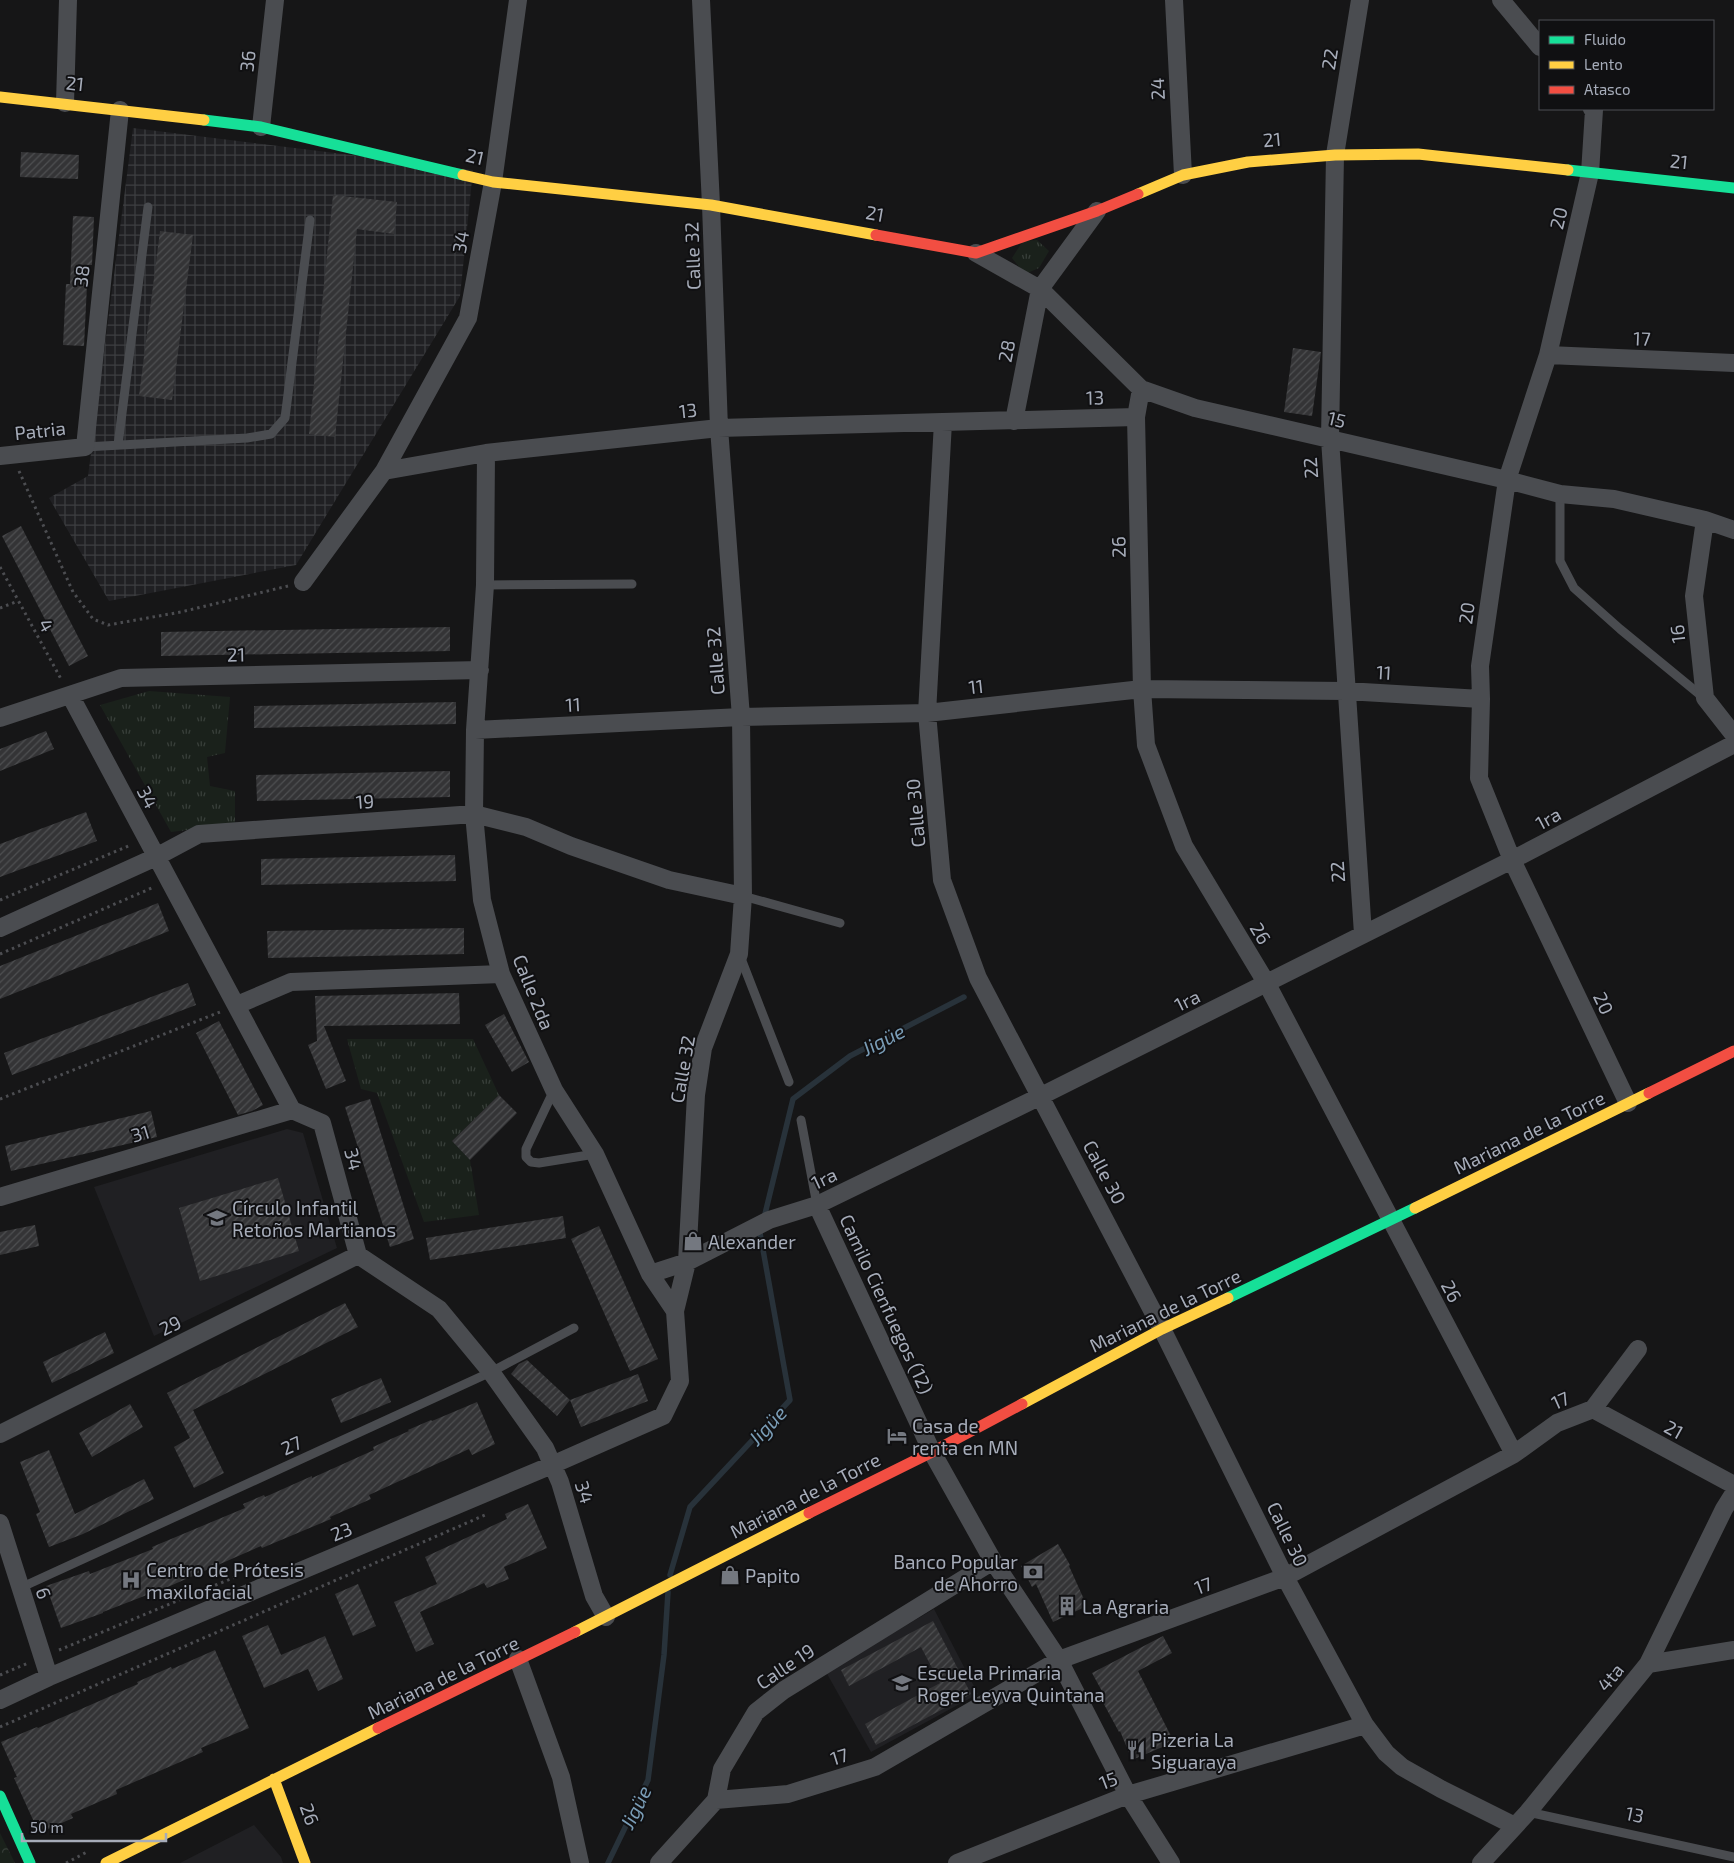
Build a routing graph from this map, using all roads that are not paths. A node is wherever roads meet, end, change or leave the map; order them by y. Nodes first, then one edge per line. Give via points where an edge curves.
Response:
1 (68, 0) edge
2 (274, 0) edge
3 (518, 0) edge
4 (701, 0) edge
5 (1174, 0) edge
6 (1360, 0) edge
7 (1501, 0) edge
8 (1539, 46) edge
9 (0, 97) edge
10 (65, 103) junction
11 (120, 110) junction
12 (1594, 110) edge
13 (261, 127) junction
14 (1335, 154) junction
15 (1590, 173) junction
16 (1183, 175) junction
17 (493, 182) junction
18 (1734, 188) edge
19 (711, 205) junction
20 (148, 207) dead end
21 (1097, 211) junction
22 (310, 220) dead end
23 (976, 253) junction
24 (1040, 289) junction
25 (1548, 356) junction
26 (1734, 363) edge
27 (1142, 389) junction
28 (1136, 417) junction
29 (1014, 420) junction
30 (943, 422) junction
31 (719, 428) junction
32 (1330, 439) junction
33 (118, 445) junction
34 (85, 447) junction
35 (486, 453) junction
36 (6, 455) edge
37 (384, 472) junction
38 (1507, 480) junction
39 (1560, 494) junction
40 (1705, 520) junction
41 (1734, 530) edge
42 (303, 582) road end
43 (632, 584) dead end
44 (484, 585) junction
45 (480, 670) junction
46 (1142, 689) junction
47 (1346, 691) junction
48 (70, 695) junction
49 (1705, 698) junction
50 (1481, 699) junction
51 (927, 713) junction
52 (741, 717) junction
53 (0, 718) edge
54 (475, 730) junction
55 (1734, 735) edge
56 (1734, 744) edge
57 (474, 814) junction
58 (156, 857) junction
59 (1512, 860) junction
60 (742, 896) junction
61 (840, 923) dead end
62 (0, 928) edge
63 (1363, 934) junction
64 (740, 954) junction
65 (501, 974) junction
66 (1267, 984) junction
67 (237, 1005) junction
68 (1734, 1051) edge
69 (789, 1082) dead end
70 (554, 1090) junction
71 (1041, 1096) junction
72 (1628, 1104) junction
73 (292, 1110) junction
74 (801, 1120) dead end
75 (595, 1154) junction
76 (0, 1198) edge
77 (817, 1205) junction
78 (1391, 1220) junction
79 (358, 1255) junction
80 (687, 1262) junction
81 (650, 1274) junction
82 (674, 1310) junction
83 (574, 1328) dead end
84 (1162, 1329) junction
85 (1638, 1349) dead end
86 (491, 1372) junction
87 (680, 1381) joint
88 (1593, 1409) junction
89 (0, 1434) edge
90 (932, 1452) junction
91 (1514, 1454) junction
92 (552, 1465) junction
93 (1734, 1486) edge
94 (1734, 1493) edge
95 (0, 1523) edge
96 (993, 1561) junction
97 (1285, 1577) junction
98 (20, 1588) junction
99 (606, 1617) junction
100 (1734, 1650) edge
101 (518, 1659) junction
102 (1059, 1660) junction
103 (1648, 1664) junction
104 (49, 1677) junction
105 (0, 1700) edge
106 (1365, 1725) junction
107 (274, 1780) junction
108 (1128, 1795) junction
109 (0, 1796) edge
110 (716, 1800) junction
111 (1528, 1812) junction
112 (1515, 1826) junction
113 (1734, 1857) edge
114 (30, 1863) edge
115 (106, 1863) edge
116 (305, 1863) edge
117 (580, 1863) edge
118 (659, 1863) edge
119 (957, 1863) edge
120 (1172, 1863) edge
121 (1482, 1863) edge

1 - 10 street
2 - 13 street, 36
3 - 17 street, 34
4 - 19 street, Calle 32
5 - 16 street, 24
6 - 14 street, 22
7 - 8 street
9 - 10 street, 21
10 - 11 street, 21
11 - 13 street, 21
11 - 34 street, 38
12 - 15 street, 20
13 - 17 street, 21
14 - 15 street, 21 via 1418,154
14 - 16 street, 21 via 1248,162
14 - 32 street, 22
15 - 18 street, 21
15 - 25 street, 20
16 - 21 street, 21
17 - 19 street, 21
17 - 37 street, 34 via 468,318
19 - 23 street, 21
19 - 31 street, Calle 32
20 - 33 lane
21 - 23 street, 21
21 - 24 street
22 - 33 lane via 284,418 271,434
23 - 24 street, 15
24 - 27 street, 15
24 - 29 street, 28
25 - 26 street, 17
25 - 38 street, 20
27 - 28 street, 26
27 - 32 street, 15 via 1196,408
28 - 29 street, 13
28 - 46 street, 26
29 - 30 street, 13
30 - 31 street, 13
30 - 51 street, Calle 30
31 - 35 street, 13
31 - 52 street, Calle 32
32 - 38 street, 15
32 - 47 street, 22
33 - 34 lane
34 - 36 street, Patria
35 - 37 street, 13
35 - 44 street
37 - 42 street
38 - 39 street, 15
38 - 50 street, 20 via 1480,666
39 - 40 street, 15 via 1614,500
39 - 49 lane via 1560,561 1574,588
40 - 41 street, 15
40 - 49 street, 16 via 1694,596
43 - 44 lane
44 - 45 street, Calle 2da
45 - 48 street, 21 via 120,678
45 - 54 street, Calle 2da
46 - 47 street, 11
46 - 51 street, 11
46 - 66 street, 26 via 1146,745 1184,846
47 - 50 street, 11
47 - 63 street, 22
48 - 53 street, 21
48 - 58 street, 34
49 - 55 street
50 - 59 street, 20 via 1479,778
51 - 52 street, 11
51 - 71 street, Calle 30 via 942,880 978,978
52 - 54 street, 11
52 - 60 street, Calle 32
54 - 57 street, Calle 2da
56 - 59 street, 1ra
57 - 58 street, 19 via 198,834
57 - 60 street, 19 via 526,827 668,880
57 - 65 street, Calle 2da via 482,900
58 - 62 street, 19
58 - 67 street, 34
59 - 63 street, 1ra
59 - 72 street, 20
60 - 61 lane
60 - 64 street, Calle 32
63 - 66 street, 1ra
64 - 69 lane
64 - 80 street, Calle 32 via 704,1048 696,1095
65 - 67 street via 292,982
65 - 70 street, Calle 2da
66 - 71 street, 1ra
66 - 78 street, 26
67 - 73 street, 34
68 - 72 street, Mariana de la Torre
70 - 75 street, Calle 2da
70 - 75 lane via 526,1149 526,1157 539,1163
71 - 77 street, 1ra
71 - 84 street, Calle 30
72 - 78 street, Mariana de la Torre
73 - 76 street, 31
73 - 79 street, 34 via 322,1123
74 - 77 lane
75 - 81 street, Calle 2da
77 - 80 street, 1ra via 769,1220
77 - 90 street, Camilo Cienfuegos (12)
78 - 84 street, Mariana de la Torre
78 - 91 street, 26
79 - 86 street, 34 via 439,1309
79 - 89 street, 29
80 - 81 street, 1ra
80 - 82 street, Calle 32
81 - 82 street, Calle 2da
82 - 87 street, Calle 2da
83 - 86 lane, 27
84 - 90 street, Mariana de la Torre
84 - 97 street, Calle 30
85 - 88 street, 17
86 - 92 street, 34 via 545,1448
86 - 98 lane, 27
87 - 92 street, 23 via 663,1416
88 - 91 street, 17 via 1557,1423
88 - 93 street, 21
90 - 96 street, Camilo Cienfuegos (12)
90 - 99 street, Mariana de la Torre
91 - 97 street, 17
92 - 99 street, 34 via 594,1596
92 - 104 street, 23
94 - 103 street, 4ta
95 - 98 street, 6
96 - 102 street, Camilo Cienfuegos (12)
96 - 110 street, Calle 19 via 784,1690 756,1712 722,1769
97 - 102 street, 17
97 - 106 street, Calle 30
98 - 104 street, 6
99 - 101 street, Mariana de la Torre
100 - 103 street
101 - 107 street, Mariana de la Torre
101 - 117 street via 561,1777
102 - 108 street, Camilo Cienfuegos (12)
102 - 110 street, 17 via 875,1767 788,1794
103 - 111 street, 4ta
104 - 105 street, 23
106 - 108 street, 15
106 - 112 street, Calle 30 via 1386,1753 1402,1767
107 - 115 street, Mariana de la Torre
107 - 116 street, 26
108 - 119 street, 15
108 - 120 street, Camilo Cienfuegos (12)
109 - 114 street
110 - 118 street
111 - 112 street, 4ta
111 - 113 lane, 13
112 - 121 street, 4ta

